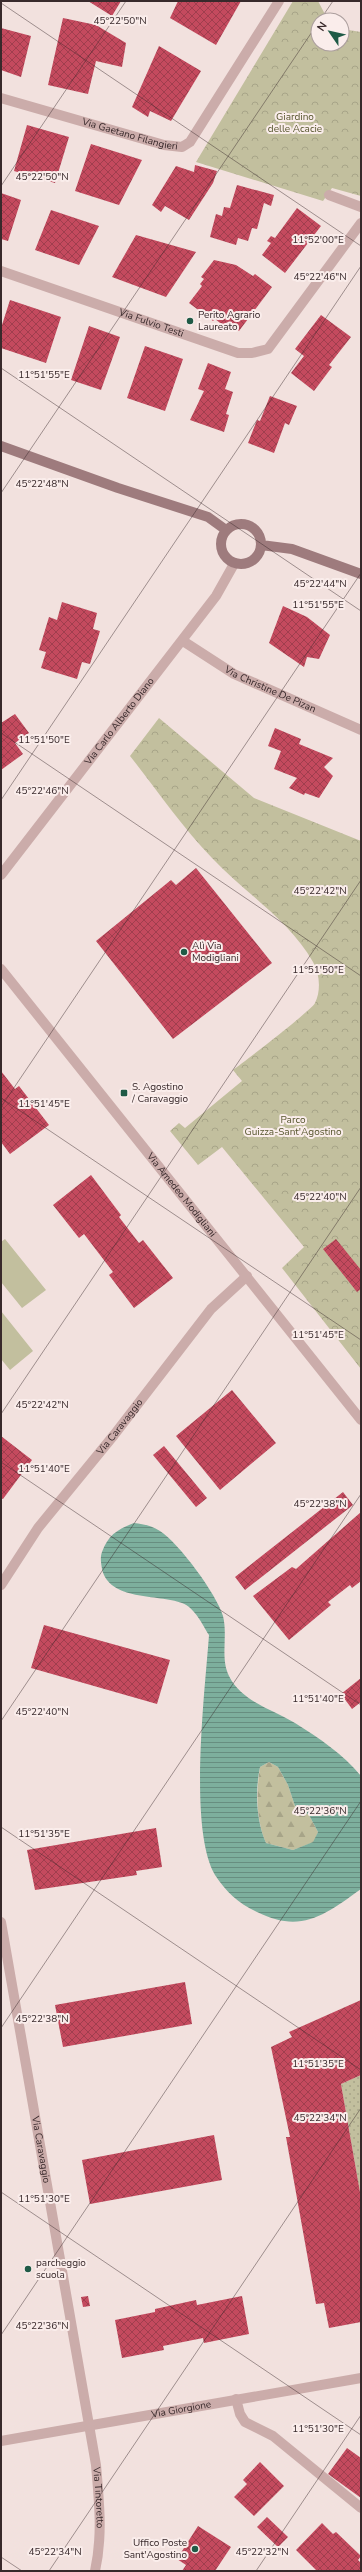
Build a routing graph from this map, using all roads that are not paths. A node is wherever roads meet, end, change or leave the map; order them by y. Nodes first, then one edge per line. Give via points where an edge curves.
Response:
1 (279, 1) edge
2 (1, 98) edge
3 (329, 195) dead end
4 (361, 207) edge
5 (361, 223) edge
6 (1, 271) edge
7 (1, 446) edge
8 (226, 530) junction
9 (261, 545) junction
10 (234, 564) junction
11 (361, 574) edge
12 (183, 641) junction
13 (361, 730) edge
14 (1, 875) edge
15 (1, 969) edge
16 (247, 1276) junction
17 (361, 1420) edge
18 (1, 1585) edge
19 (1, 1922) edge
20 (361, 2378) edge
21 (236, 2399) junction
22 (88, 2425) junction
23 (1, 2441) edge
24 (361, 2508) edge
25 (95, 2571) edge

1 - 2 street, Via Gaetano Filangieri via 190,142 182,147 164,145
3 - 4 street
5 - 6 street, Via Fulvio Testi via 268,349 252,354 238,353
7 - 8 main road via 208,517
8 - 9 main road via 238,524 252,527 260,538
8 - 10 main road via 220,542 220,549
9 - 10 main road via 257,557 252,561
9 - 11 main road via 292,549
10 - 12 street, Via Carlo Alberto Diano via 216,596
12 - 13 street, Via Christine De Pizan via 234,674
12 - 14 street, Via Carlo Alberto Diano via 63,792
15 - 16 street, Via Amedeo Modigliani
16 - 17 street, Via Amedeo Modigliani
16 - 18 street, Via Caravaggio via 211,1309 38,1528
19 - 22 street, Via Caravaggio
20 - 21 street, Via Giorgione
21 - 22 street, Via Giorgione
21 - 24 street via 245,2422 273,2436
22 - 23 street, Via Giorgione
22 - 25 street, Via Tintoretto via 96,2465 100,2510 100,2551

